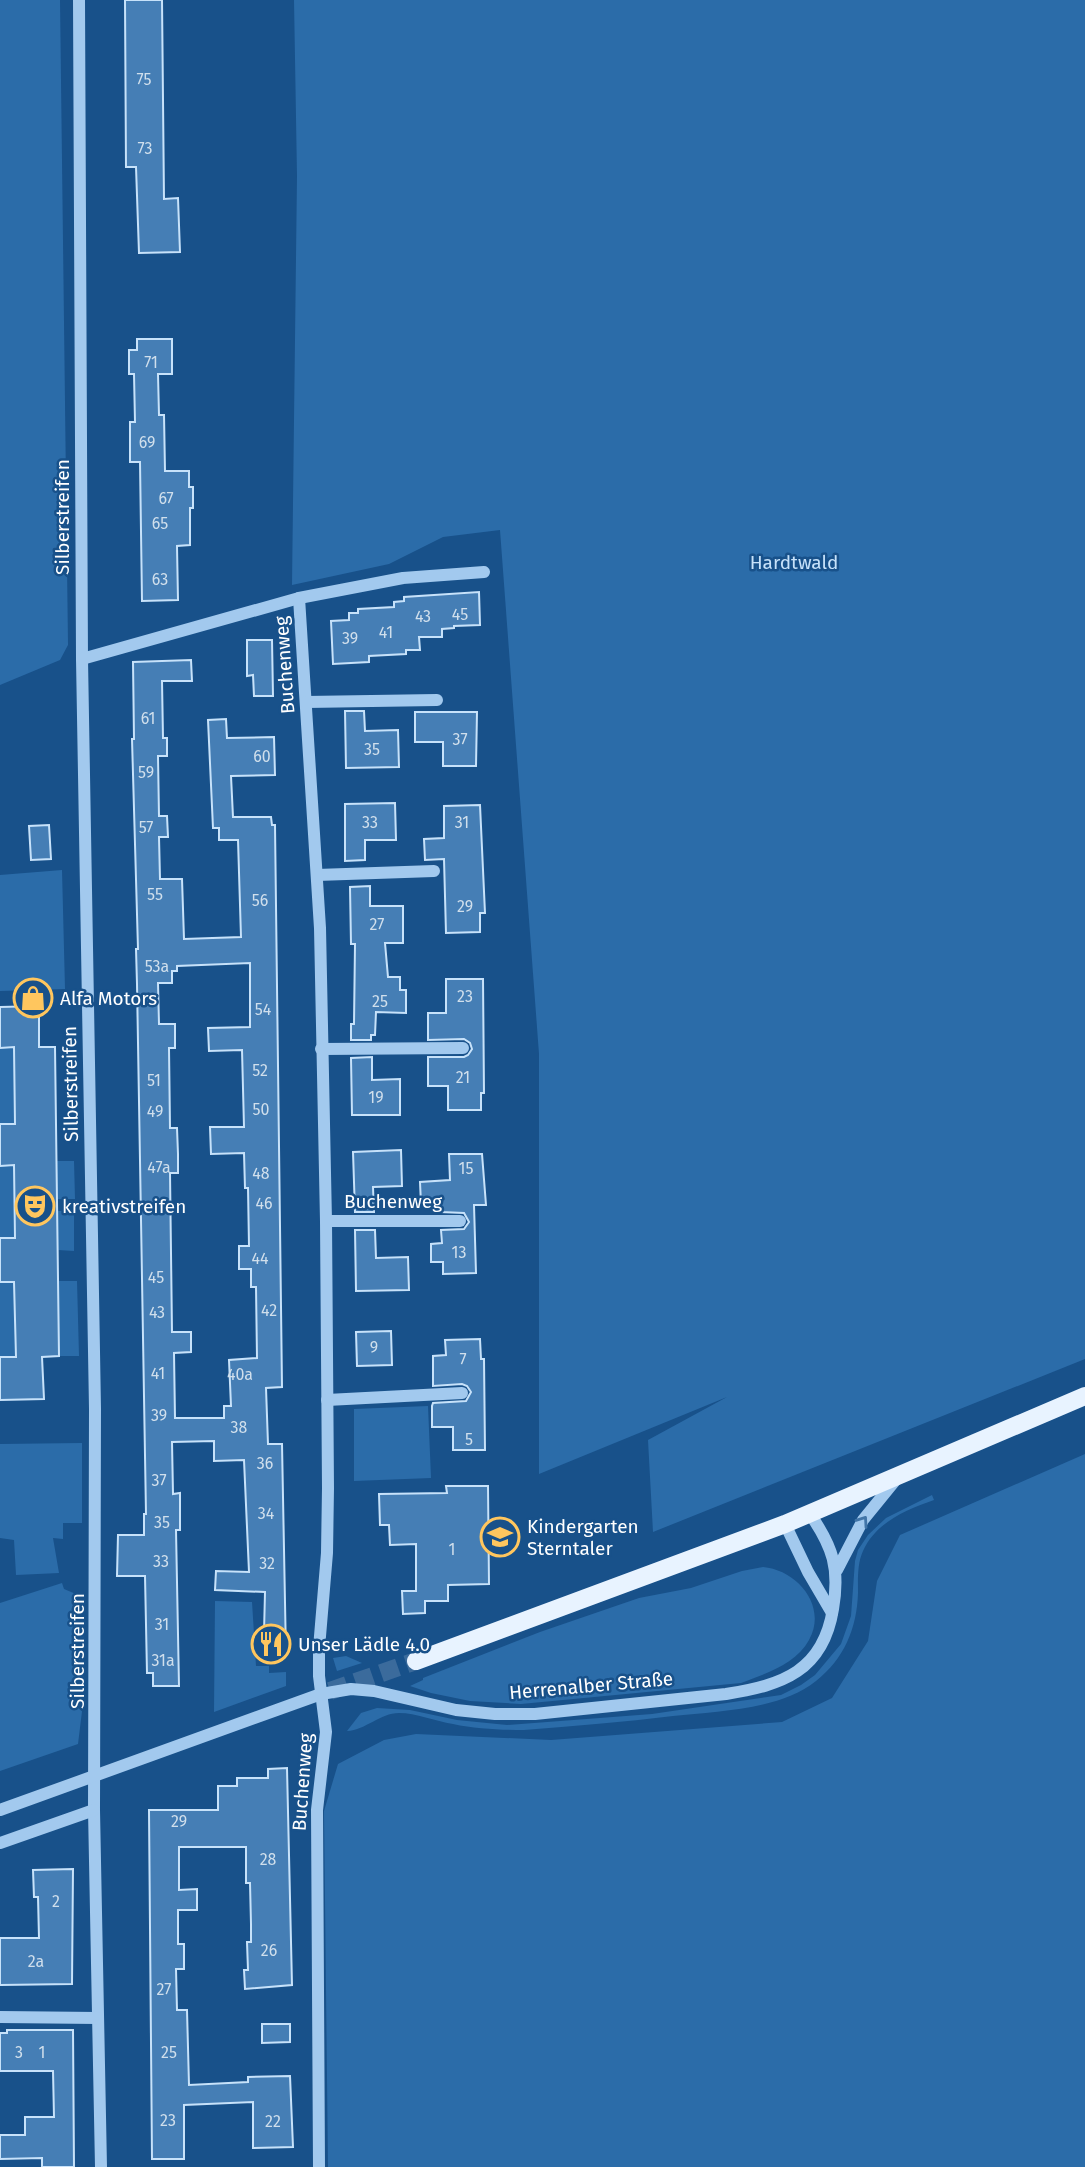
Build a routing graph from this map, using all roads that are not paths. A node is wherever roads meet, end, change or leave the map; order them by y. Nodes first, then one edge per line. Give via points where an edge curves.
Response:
1 (79, 0) edge
2 (484, 572) dead end
3 (299, 598) junction
4 (82, 659) junction
5 (437, 700) dead end
6 (306, 702) junction
7 (434, 871) dead end
8 (317, 875) junction
9 (463, 1048) dead end
10 (321, 1049) junction
11 (326, 1221) junction
12 (460, 1221) dead end
13 (463, 1394) dead end
14 (1085, 1396) edge
15 (327, 1400) junction
16 (898, 1477) junction
17 (810, 1514) junction
18 (785, 1524) junction
19 (837, 1570) junction
20 (832, 1613) junction
21 (416, 1661) tunnel mouth
22 (321, 1695) junction
23 (94, 1775) junction
24 (0, 1810) edge
25 (94, 1811) junction
26 (0, 1843) edge
27 (0, 2017) edge
28 (98, 2018) junction
29 (100, 2167) edge
30 (320, 2167) edge

1 - 4 street, Silberstreifen
2 - 3 street, Buchenweg via 403,578
3 - 4 street
3 - 6 street, Buchenweg
4 - 23 street, Silberstreifen via 95,1409
5 - 6 street
6 - 8 street, Buchenweg
7 - 8 street
8 - 10 street, Buchenweg
9 - 10 street
10 - 11 street, Buchenweg
11 - 12 street, Buchenweg
11 - 15 street, Buchenweg
13 - 15 street
14 - 16 main road
15 - 22 street, Buchenweg
16 - 17 main road
19 -> 16 street via 863,1520
17 - 18 main road
17 - 19 street, Herrenalber Straße via 830,1547
18 - 20 street
18 - 21 main road
19 - 20 street, Herrenalber Straße
20 - 22 street, Herrenalber Straße via 824,1642 804,1666 776,1682 738,1692 535,1714 456,1710 351,1689
22 - 23 street, Herrenalber Straße
22 - 30 street, Buchenweg via 326,1732 317,1810
23 - 24 street, Herrenalber Straße
23 - 25 street, Silberstreifen
25 - 26 street
25 - 28 street, Silberstreifen
27 - 28 street
28 - 29 street, Silberstreifen

